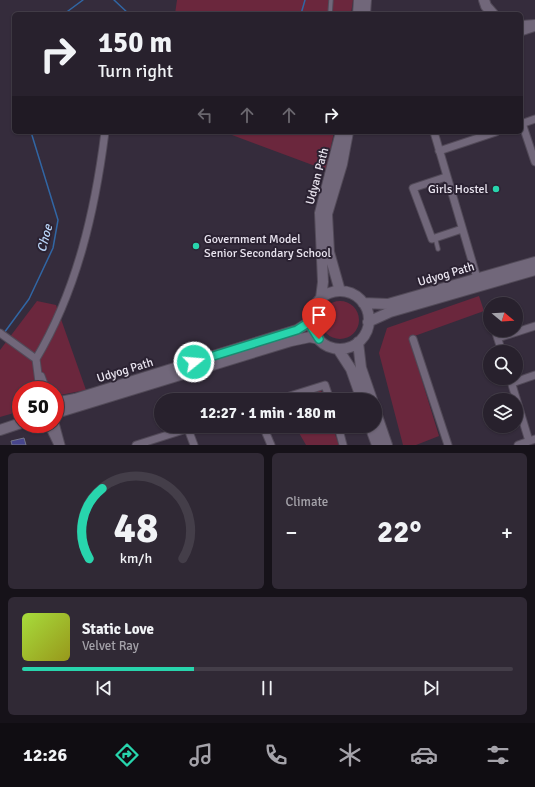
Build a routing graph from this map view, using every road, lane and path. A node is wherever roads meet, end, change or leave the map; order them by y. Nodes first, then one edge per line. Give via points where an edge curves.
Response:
1 (331, 0) edge
2 (359, 0) edge
3 (366, 0) edge
4 (330, 12) edge
5 (358, 12) edge
6 (365, 12) edge
7 (523, 26) edge
8 (535, 26) edge
9 (523, 31) edge
10 (535, 119) edge
11 (523, 124) edge
12 (523, 127) edge
13 (105, 134) edge
14 (340, 134) edge
15 (348, 134) edge
16 (435, 134) edge
17 (485, 134) edge
18 (439, 151) junction
19 (535, 162) edge
20 (446, 177) junction
21 (462, 229) junction
22 (435, 238) junction
23 (438, 249) dead end
24 (535, 262) edge
25 (535, 270) edge
26 (477, 278) junction
27 (340, 291) junction
28 (321, 298) junction
29 (363, 304) junction
30 (311, 316) junction
31 (368, 322) junction
32 (535, 326) edge
33 (0, 333) edge
34 (498, 338) joint
35 (319, 339) junction
36 (413, 339) dead end
37 (358, 342) junction
38 (500, 345) edge
39 (338, 348) junction
40 (36, 361) junction
41 (535, 375) edge
42 (523, 378) edge
43 (39, 381) edge
44 (43, 381) edge
45 (513, 385) edge
46 (299, 393) edge
47 (328, 393) edge
48 (360, 393) edge
49 (370, 393) edge
50 (64, 406) edge
51 (64, 409) edge
52 (12, 420) edge
53 (0, 424) edge
54 (12, 427) edge
55 (0, 430) edge
56 (382, 430) edge
57 (52, 433) edge
58 (59, 433) edge
59 (173, 433) edge
60 (190, 433) edge
61 (266, 433) edge
62 (340, 433) edge
63 (373, 433) edge
64 (532, 440) edge
65 (58, 445) edge
66 (61, 445) edge
67 (136, 445) edge
68 (194, 445) edge
69 (271, 445) edge
70 (343, 445) edge
71 (377, 445) edge
72 (387, 445) edge
73 (448, 445) edge
74 (518, 445) edge

1 - 4 lane
2 - 5 main road
3 - 6 main road
7 - 8 main road
8 - 9 street
10 - 11 street
12 - 19 street
13 - 40 street via 95,201 80,257 50,336
14 - 28 main road, Udyan Path via 320,212 323,282
15 - 27 main road, Udyan Path via 342,164 327,214 329,252
16 - 18 street
17 - 18 street
18 - 20 street
20 - 21 street
20 - 22 street via 413,188 432,238
21 - 22 street
21 - 26 street
22 - 23 lane
24 - 26 main road, Udyog Path
25 - 31 main road, Udyog Path via 390,312
26 - 29 main road, Udyog Path via 388,304
27 - 28 main road
27 - 29 main road via 353,294
28 - 30 main road
29 - 31 main road
30 - 35 main road via 312,328
30 - 50 main road, Udyog Path via 308,323 297,330 75,399
31 - 37 main road via 364,335
32 - 34 street
33 - 40 street
34 - 38 street
35 - 39 main road via 330,347
35 - 51 main road, Udyog Path via 310,337 290,341
36 - 73 street
37 - 39 main road via 349,347
37 - 49 main road via 361,368
39 - 48 main road via 351,369
40 - 43 street
40 - 44 street
41 - 42 street
45 - 64 street
46 - 47 street via 325,385
52 - 53 main road
54 - 55 main road
56 - 72 main road
57 - 65 street
58 - 66 street
59 - 67 street
60 - 68 street
61 - 69 street
62 - 70 street
63 - 71 main road
64 - 74 street

